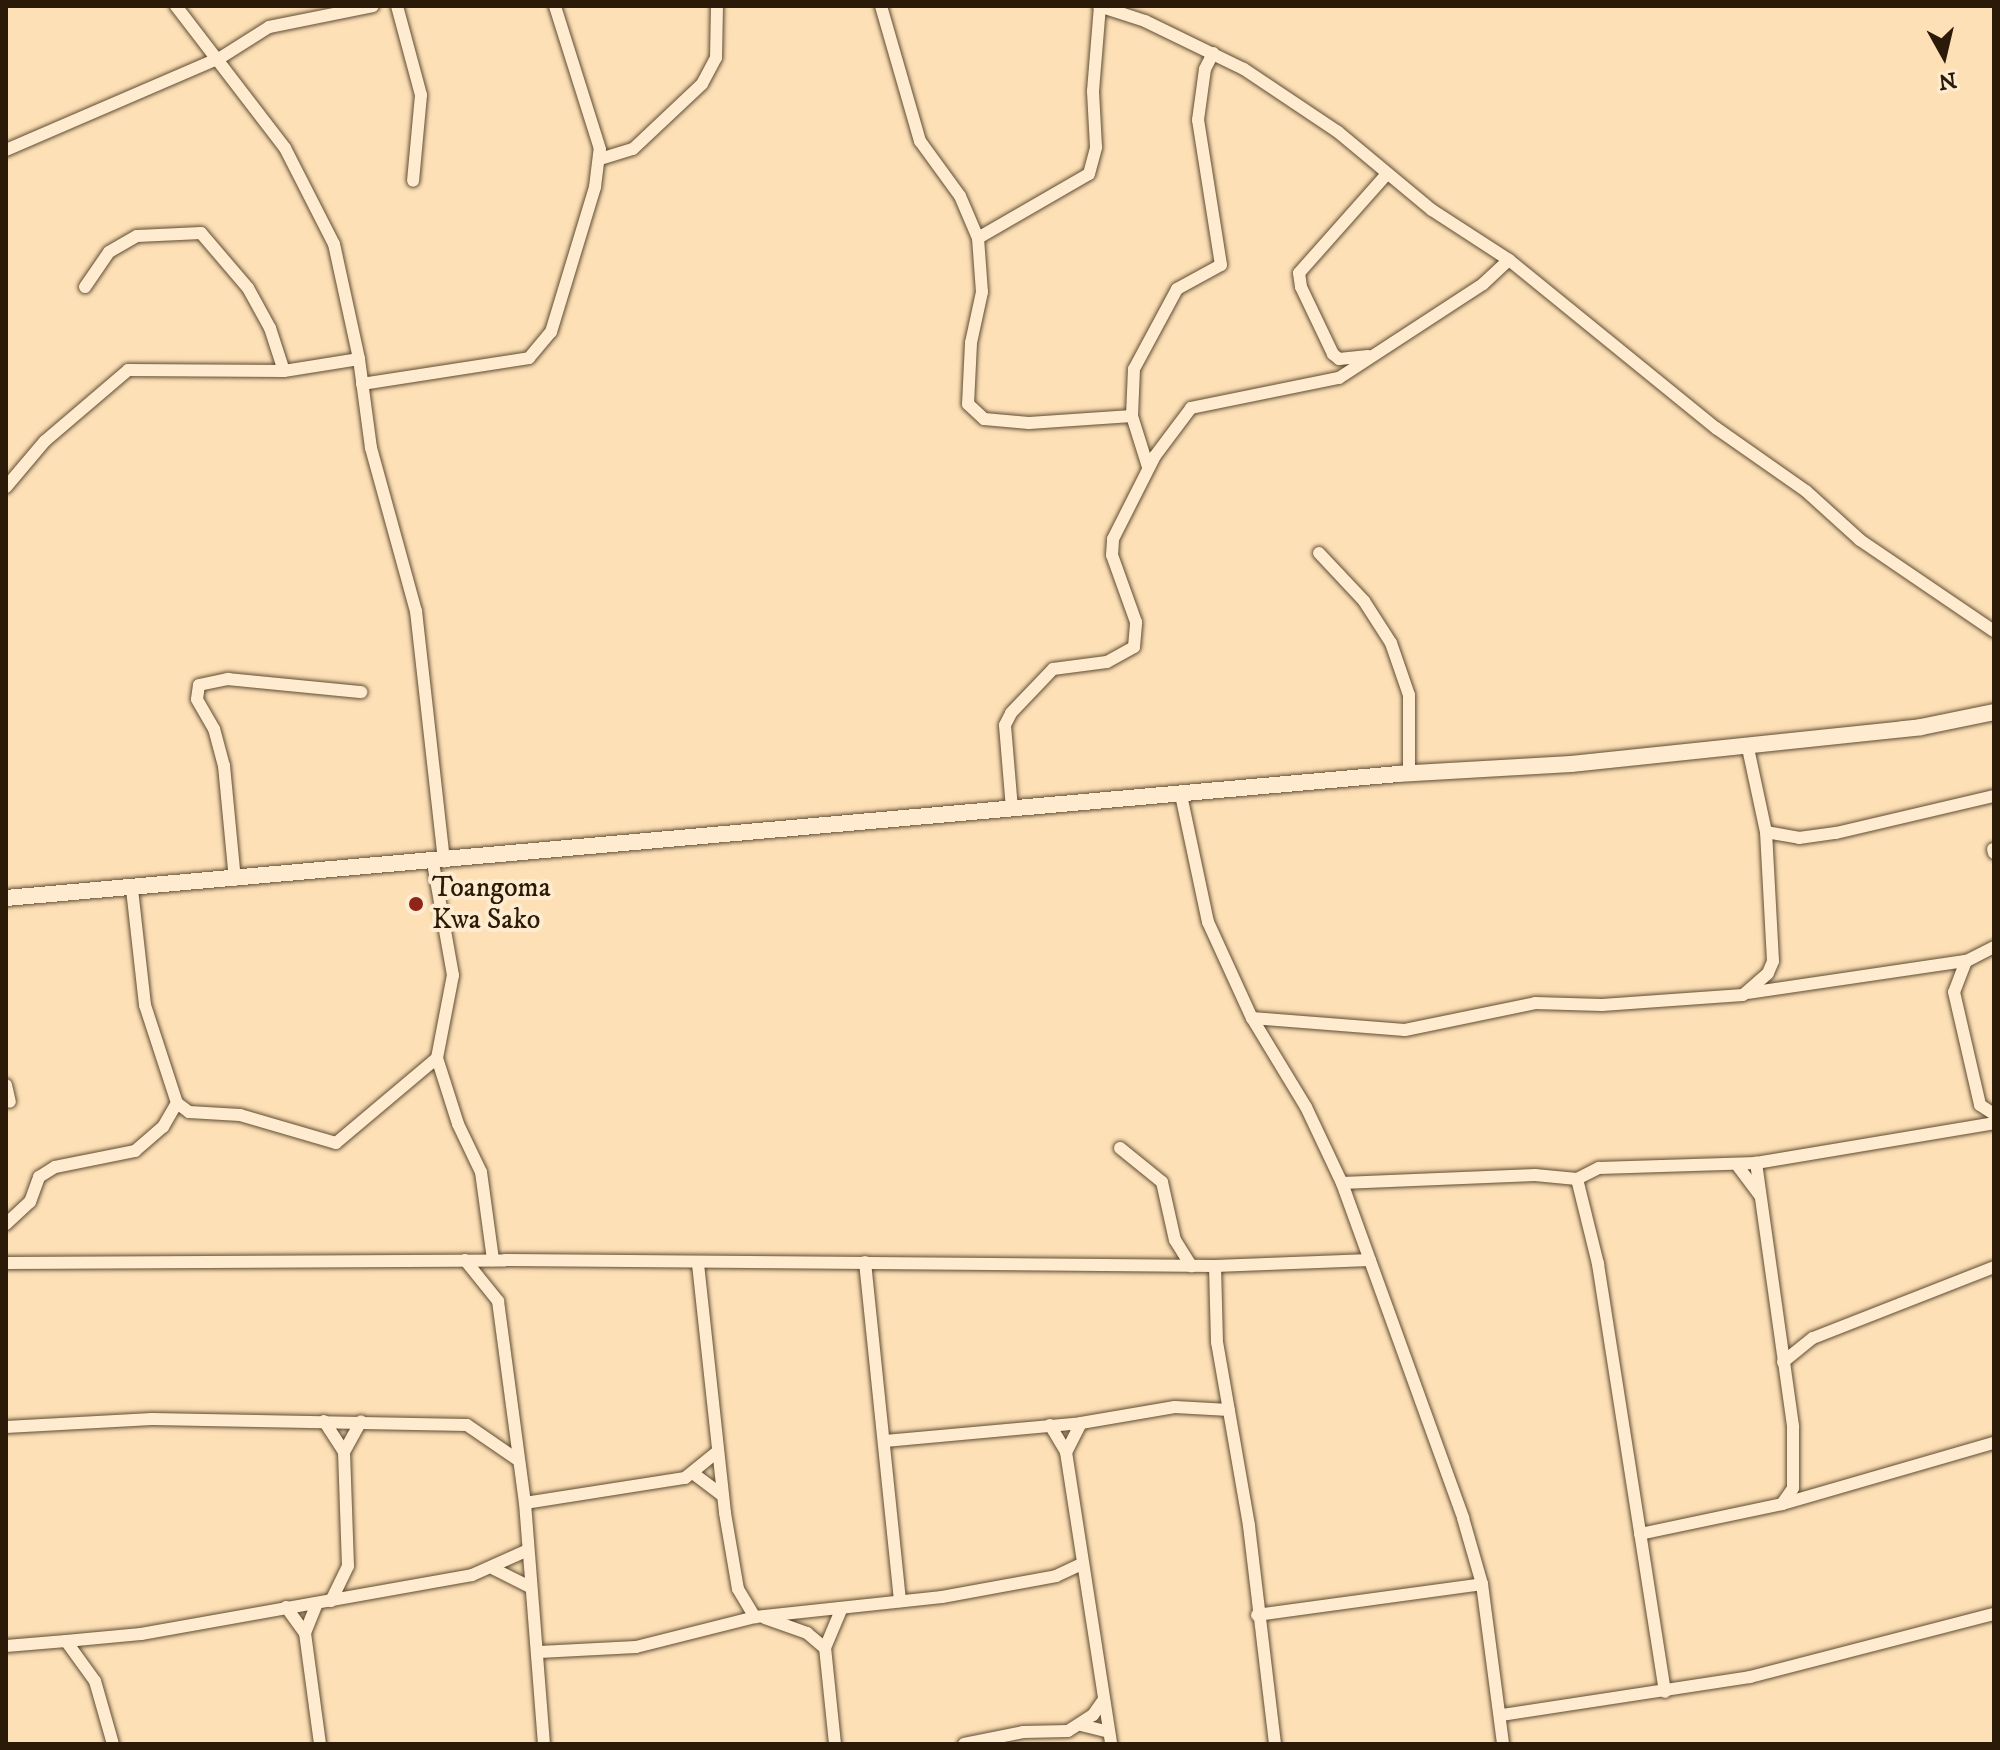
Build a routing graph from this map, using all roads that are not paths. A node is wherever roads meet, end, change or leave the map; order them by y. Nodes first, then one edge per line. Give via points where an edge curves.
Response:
1 (176, 6) edge
2 (373, 6) edge
3 (397, 6) edge
4 (555, 6) edge
5 (717, 6) edge
6 (881, 6) edge
7 (1100, 6) edge
8 (1213, 53) junction
9 (220, 58) junction
10 (6, 150) edge
11 (600, 159) junction
12 (1386, 175) junction
13 (413, 181) dead end
14 (978, 238) junction
15 (1509, 260) junction
16 (85, 287) dead end
17 (1371, 356) junction
18 (359, 359) junction
19 (284, 371) junction
20 (362, 384) junction
21 (1132, 416) junction
22 (1148, 467) junction
23 (6, 487) edge
24 (1319, 553) dead end
25 (1994, 631) edge
26 (361, 692) dead end
27 (1994, 712) edge
28 (1748, 748) junction
29 (1409, 774) junction
30 (1181, 795) junction
31 (1994, 796) edge
32 (1012, 809) junction
33 (1766, 832) junction
34 (439, 862) junction
35 (235, 880) junction
36 (132, 889) junction
37 (6, 898) edge
38 (1994, 947) edge
39 (1966, 961) junction
40 (1743, 995) junction
41 (1252, 1018) junction
42 (437, 1058) junction
43 (6, 1085) edge
44 (10, 1102) dead end
45 (177, 1103) junction
46 (1994, 1114) edge
47 (1994, 1123) edge
48 (1120, 1148) dead end
49 (1756, 1163) junction
50 (1737, 1165) junction
51 (1577, 1179) junction
52 (1342, 1183) junction
53 (1760, 1195) junction
54 (6, 1224) edge
55 (465, 1260) junction
56 (493, 1260) junction
57 (1370, 1260) junction
58 (865, 1262) junction
59 (6, 1263) edge
60 (698, 1264) junction
61 (1191, 1266) junction
62 (1215, 1266) junction
63 (1994, 1267) edge
64 (1783, 1362) junction
65 (1229, 1410) junction
66 (324, 1421) junction
67 (361, 1421) junction
68 (1081, 1423) junction
69 (1050, 1425) junction
70 (6, 1427) edge
71 (885, 1441) junction
72 (1994, 1443) edge
73 (344, 1452) junction
74 (717, 1452) junction
75 (1066, 1452) junction
76 (518, 1460) junction
77 (694, 1474) junction
78 (723, 1496) junction
79 (525, 1503) junction
80 (1782, 1504) junction
81 (1640, 1534) junction
82 (526, 1551) junction
83 (1080, 1565) junction
84 (494, 1569) junction
85 (1482, 1584) junction
86 (530, 1587) junction
87 (331, 1601) junction
88 (900, 1601) junction
89 (317, 1603) junction
90 (286, 1607) junction
91 (841, 1610) junction
92 (1994, 1614) edge
93 (1257, 1615) junction
94 (758, 1617) junction
95 (305, 1633) junction
96 (66, 1641) junction
97 (6, 1646) edge
98 (825, 1648) junction
99 (539, 1652) junction
100 (1665, 1692) junction
101 (1104, 1699) junction
102 (1502, 1715) junction
103 (1081, 1725) junction
104 (1110, 1738) edge
105 (113, 1744) edge
106 (320, 1744) edge
107 (544, 1744) edge
108 (835, 1744) edge
109 (964, 1744) edge
110 (1275, 1744) edge
111 (1503, 1744) edge

1 - 9 street
2 - 9 street via 269,27
3 - 13 street via 421,95
4 - 11 street via 568,56 595,122
5 - 11 street via 716,58 702,84 633,149
6 - 14 street via 920,141 960,196
7 - 8 street
7 - 14 street via 1093,91 1096,147 1089,174
8 - 12 street via 1338,132
8 - 21 street via 1205,69 1198,120 1221,265 1174,294 1134,369
9 - 10 street
9 - 18 street via 313,198 334,244
11 - 20 street via 551,332 537,353
12 - 15 street
12 - 17 street via 1299,273 1333,354 1339,359
14 - 21 street via 982,292 966,384 975,413 1029,423
15 - 17 street via 1483,284
15 - 25 street via 1716,428 1806,491 1860,540
16 - 19 street via 109,252 137,236 201,233 248,288 270,328
17 - 22 street via 1324,383 1191,408
18 - 19 street
18 - 20 street
19 - 23 street via 128,370 45,441
20 - 34 street via 371,448 416,611
21 - 22 street
22 - 32 street via 1113,539 1112,555 1136,622 1134,647 1107,662 1053,669 1011,713 1005,739
24 - 29 street via 1364,601 1391,643 1409,695
26 - 35 street via 228,679 199,685 197,699 214,729 224,766
27 - 28 main road via 1921,727
28 - 29 main road
28 - 33 street
29 - 30 main road
30 - 32 main road
30 - 41 street via 1208,922
31 - 33 street via 1836,833 1799,838
32 - 34 main road
33 - 40 street via 1773,961
34 - 35 main road
34 - 42 street via 453,951 449,1009
35 - 36 main road
36 - 37 main road
36 - 45 street via 145,1005
38 - 39 street
39 - 40 street
39 - 46 street via 1956,976 1956,1004 1980,1105
40 - 41 street via 1602,1005 1535,1003 1405,1030
41 - 52 street via 1306,1107
42 - 45 street via 336,1143 240,1115 189,1112
42 - 56 street via 458,1124 481,1172
43 - 44 street
45 - 54 street via 163,1127 135,1151 55,1167 39,1177 30,1202
47 - 49 street
48 - 61 street via 1162,1182 1175,1240
49 - 50 street
49 - 53 street
50 - 51 street via 1625,1164
50 - 53 street
51 - 52 street via 1535,1175
51 - 81 street via 1598,1264
52 - 57 street
53 - 64 street
55 - 56 street
55 - 59 street
55 - 76 street via 498,1301
56 - 60 street
57 - 62 street
57 - 85 street
58 - 60 street
58 - 61 street
58 - 71 street via 876,1400
60 - 74 street
61 - 62 street
62 - 65 street via 1217,1342
63 - 64 street via 1813,1338
64 - 80 street via 1796,1474
65 - 68 street via 1175,1407
65 - 93 street via 1249,1526
66 - 67 street
66 - 70 street via 152,1419
66 - 73 street
67 - 73 street
67 - 76 street via 467,1425
68 - 69 street
68 - 75 street
69 - 71 street
69 - 75 street
71 - 88 street
72 - 80 street
73 - 87 street via 348,1566
74 - 77 street
74 - 78 street
75 - 83 street
76 - 79 street
77 - 78 street
77 - 79 street
78 - 94 street via 738,1589
79 - 82 street
80 - 81 street
81 - 100 street
82 - 84 street
82 - 86 street
83 - 88 street via 1056,1576
83 - 101 street
84 - 86 street
84 - 87 street
85 - 93 street
85 - 102 street
86 - 99 street
87 - 89 street
88 - 91 street
89 - 90 street
89 - 95 street
90 - 95 street
90 - 96 street via 141,1634
91 - 94 street
91 - 98 street
92 - 100 street via 1750,1677
93 - 110 street
94 - 98 street via 807,1633
94 - 99 street via 636,1647
95 - 106 street
96 - 97 street
96 - 105 street via 95,1681
98 - 108 street
99 - 107 street
100 - 102 street
101 - 103 street
101 - 104 street
102 - 111 street
103 - 104 street
103 - 109 street

